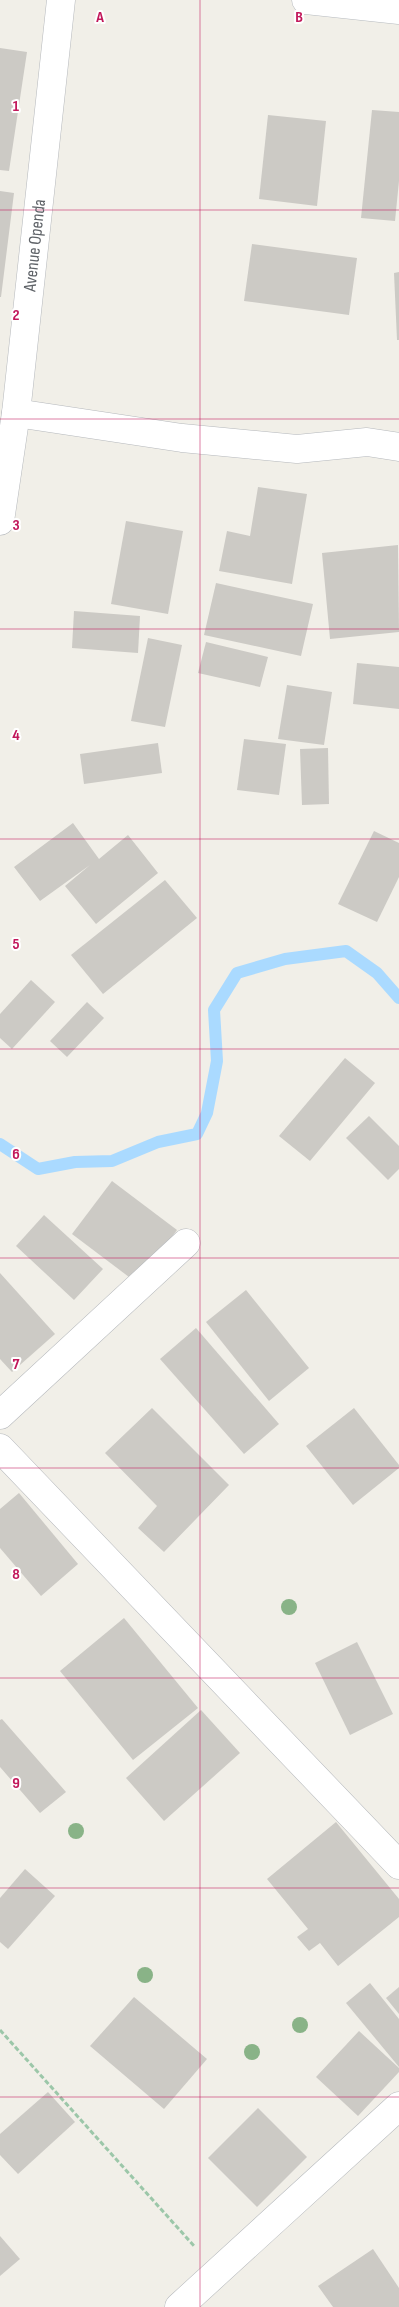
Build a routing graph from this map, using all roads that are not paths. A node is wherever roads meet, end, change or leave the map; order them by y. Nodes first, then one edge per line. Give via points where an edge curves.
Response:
1 (61, 0) edge
2 (307, 0) edge
3 (399, 10) edge
4 (16, 413) junction
5 (399, 447) edge
6 (0, 521) edge
7 (186, 1243) dead end
8 (0, 1415) edge
9 (0, 1448) edge
10 (399, 1865) edge
11 (399, 2106) edge
12 (178, 2307) edge

1 - 4 street, Avenue Openda
2 - 3 street
4 - 5 street via 182,438 297,449 355,442
4 - 6 street, Avenue Openda
7 - 8 street
9 - 10 street
11 - 12 street

